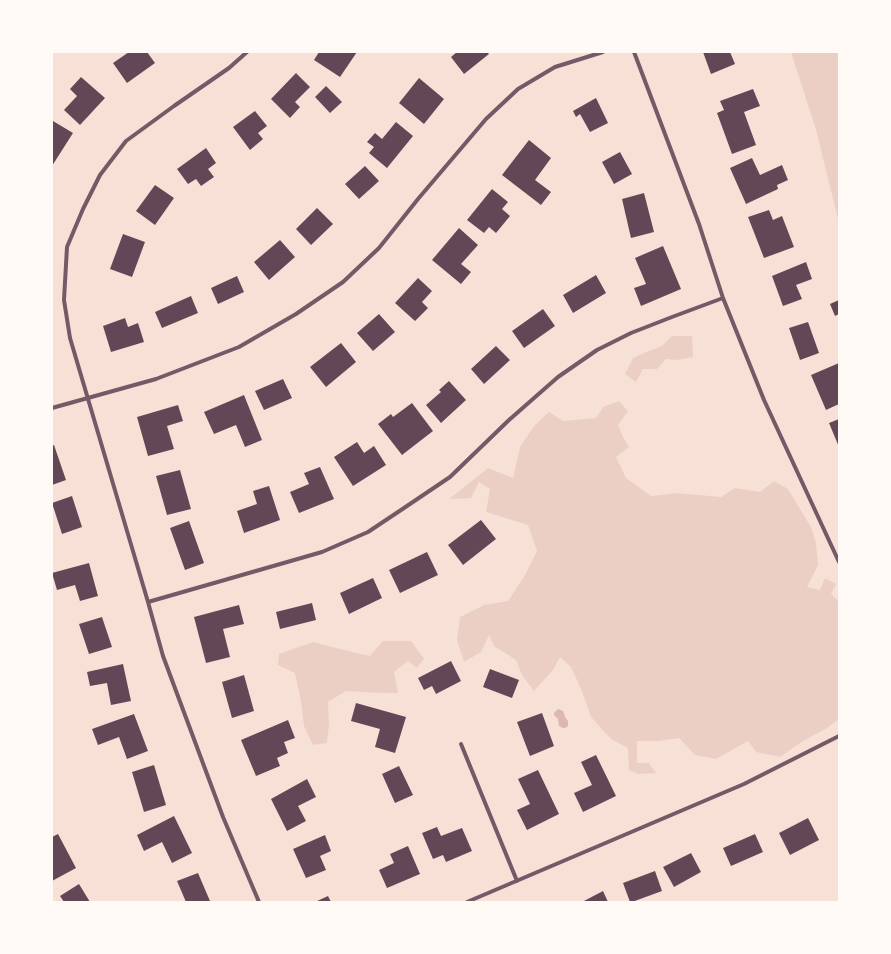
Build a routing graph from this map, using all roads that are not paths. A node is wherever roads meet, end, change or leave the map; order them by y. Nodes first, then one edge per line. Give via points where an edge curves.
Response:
1 (247, 52) edge
2 (604, 52) edge
3 (634, 52) edge
4 (724, 298) junction
5 (87, 398) junction
6 (52, 408) edge
7 (839, 562) edge
8 (148, 602) junction
9 (839, 736) edge
10 (461, 744) dead end
11 (517, 881) junction
12 (259, 902) edge
13 (468, 902) edge

1 - 5 street via 230,68 126,141 100,175 83,209 67,247 64,300 70,338
2 - 5 street via 555,67 518,89 486,119 379,248 343,282 296,314 239,347 156,379
3 - 4 street
4 - 7 street via 764,400
4 - 8 street via 631,332 597,350 558,377 450,477 368,532 322,552
5 - 6 street
5 - 8 street
8 - 12 street via 163,656 223,817
9 - 11 street via 744,784
10 - 11 street
11 - 13 street

